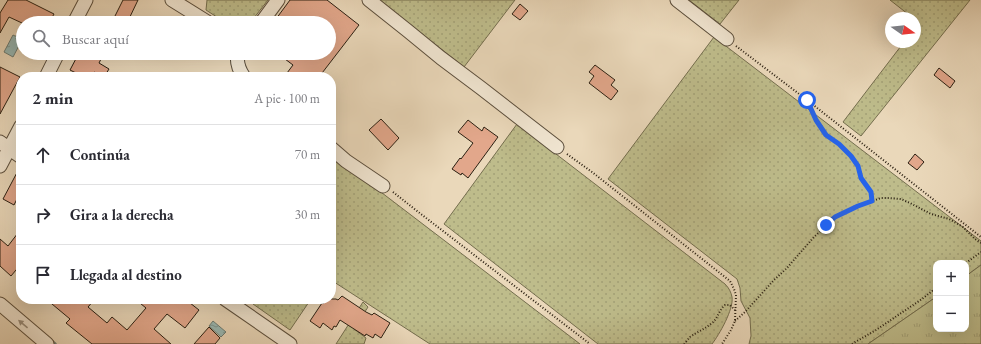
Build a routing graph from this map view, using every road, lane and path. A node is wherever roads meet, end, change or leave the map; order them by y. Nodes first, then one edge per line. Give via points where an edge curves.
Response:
1 (86, 0) edge
2 (172, 0) edge
3 (278, 0) edge
4 (369, 0) edge
5 (677, 0) edge
6 (78, 16) edge
7 (198, 16) edge
8 (266, 16) edge
9 (727, 39) joint
10 (54, 60) edge
11 (238, 60) edge
12 (48, 72) edge
13 (241, 72) edge
14 (807, 100) junction
15 (16, 132) edge
16 (5, 145) edge
17 (557, 147) joint
18 (336, 152) edge
19 (16, 153) edge
20 (0, 166) edge
21 (383, 186) joint
22 (872, 201) junction
23 (981, 237) edge
24 (981, 243) edge
25 (981, 252) edge
26 (969, 261) edge
27 (933, 290) edge
28 (0, 304) edge
29 (232, 304) edge
30 (735, 310) junction
31 (735, 321) junction
32 (47, 344) edge
33 (290, 344) edge
34 (590, 344) edge
35 (684, 344) edge
36 (722, 344) edge
37 (852, 344) edge

1 - 6 street
2 - 7 street
3 - 8 street
4 - 17 street
5 - 9 street
9 - 14 path
10 - 12 street
11 - 13 street
14 - 22 path via 826,135 839,144 858,166 861,178 871,192
14 - 23 path
15 - 16 street
16 - 19 street
16 - 20 street
17 - 30 path via 730,281 736,295
18 - 21 street
21 - 34 path
22 - 24 path via 881,198 901,199 931,214 956,222
22 - 31 path via 830,221
25 - 26 path
27 - 37 path
32 -> 28 street
29 - 33 street
30 - 31 path
30 - 35 path via 730,305 723,306 712,323
31 - 36 path

